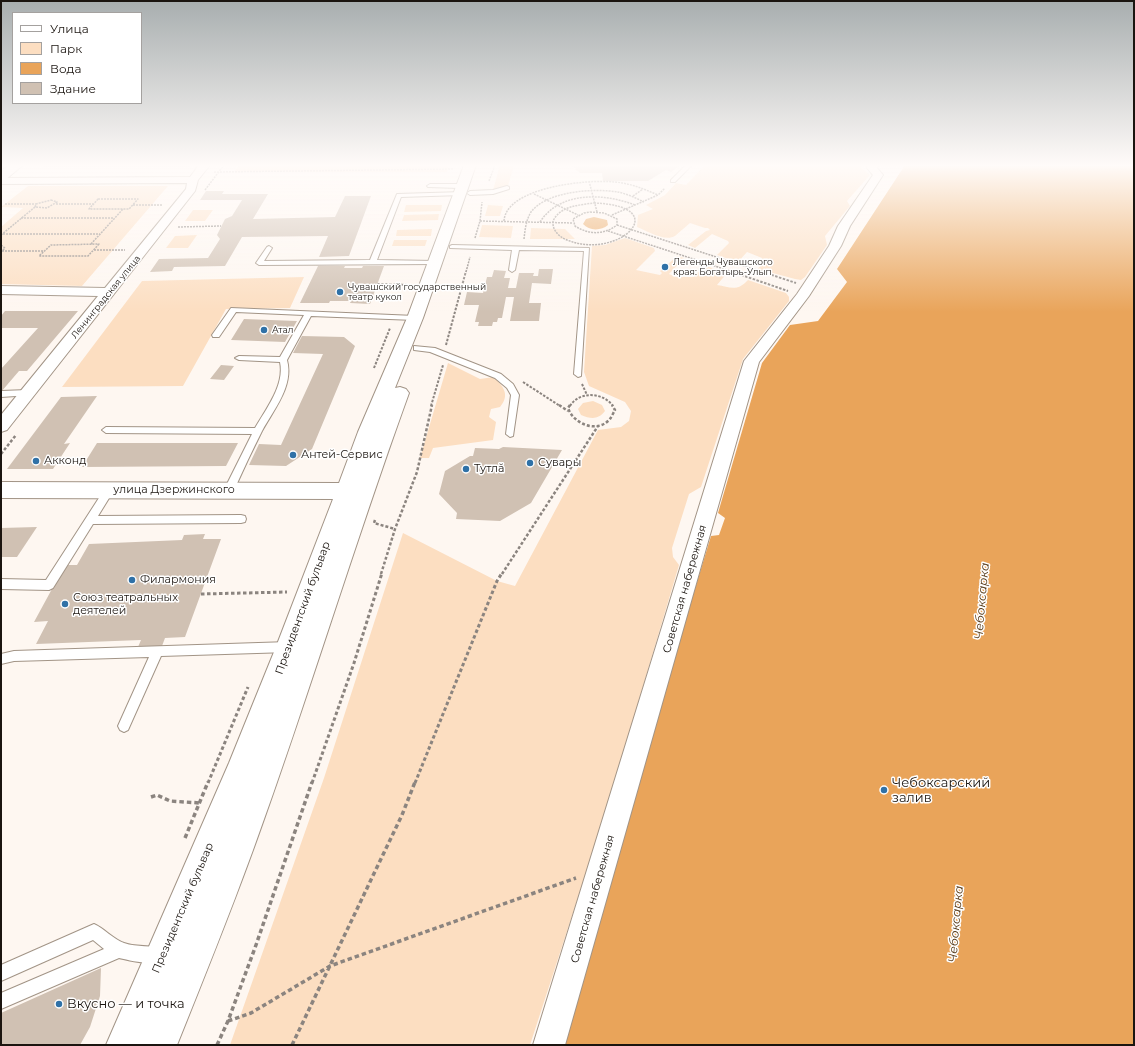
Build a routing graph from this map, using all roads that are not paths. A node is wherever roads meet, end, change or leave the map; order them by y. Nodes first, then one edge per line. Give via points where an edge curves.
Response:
1 (172, 214) edge
2 (392, 214) edge
3 (457, 214) edge
4 (852, 214) edge
5 (446, 246) junction
6 (269, 248) dead end
7 (516, 248) junction
8 (373, 262) junction
9 (435, 263) junction
10 (512, 270) dead end
11 (1, 290) edge
12 (110, 292) junction
13 (308, 314) junction
14 (421, 318) junction
15 (216, 335) dead end
16 (410, 347) junction
17 (239, 358) dead end
18 (283, 360) junction
19 (578, 374) dead end
20 (28, 393) junction
21 (1, 394) edge
22 (1, 426) edge
23 (106, 430) dead end
24 (258, 431) junction
25 (510, 434) dead end
26 (1, 490) edge
27 (109, 490) junction
28 (229, 490) junction
29 (355, 491) junction
30 (241, 519) dead end
31 (90, 520) junction
32 (1, 584) edge
33 (289, 647) junction
34 (158, 651) junction
35 (1, 659) edge
36 (124, 726) dead end
37 (119, 950) junction
38 (150, 954) junction
39 (1, 973) edge
40 (1, 1001) edge
41 (124, 1045) edge
42 (159, 1045) edge
43 (549, 1045) edge

1 - 12 street, Ленинградская улица
2 - 8 lane
3 - 5 main road, Президентский бульвар
4 - 43 street, Советская набережная via 835,246 805,291 752,361
5 - 7 lane
5 - 9 main road, Президентский бульвар
5 - 14 main road, Президентский бульвар
6 - 8 lane via 259,263
7 - 10 lane
7 - 19 lane via 588,249
8 - 9 lane
9 - 14 main road, Президентский бульвар
11 - 12 street
12 - 20 street, Ленинградская улица
13 - 14 lane
13 - 15 lane via 234,310
13 - 18 lane
14 - 16 main road, Президентский бульвар
16 - 25 lane via 432,350 498,376 510,386 515,395
16 - 29 main road, Президентский бульвар
17 - 18 lane
18 - 24 lane via 284,381
20 - 21 lane
20 - 22 street, Ленинградская улица
23 - 24 lane
24 - 28 lane
26 - 27 main road, улица Дзержинского
27 - 28 main road, улица Дзержинского
27 - 31 lane
28 - 29 main road, улица Дзержинского
29 - 33 main road, Президентский бульвар
29 - 42 main road, Президентский бульвар via 308,654 237,851
30 - 31 lane
31 - 32 lane via 49,584
33 - 34 lane
33 - 38 main road, Президентский бульвар via 240,771
34 - 35 lane via 14,656
34 - 36 lane
37 - 38 lane
37 - 39 lane via 94,932
37 - 40 lane
38 - 41 main road, Президентский бульвар

